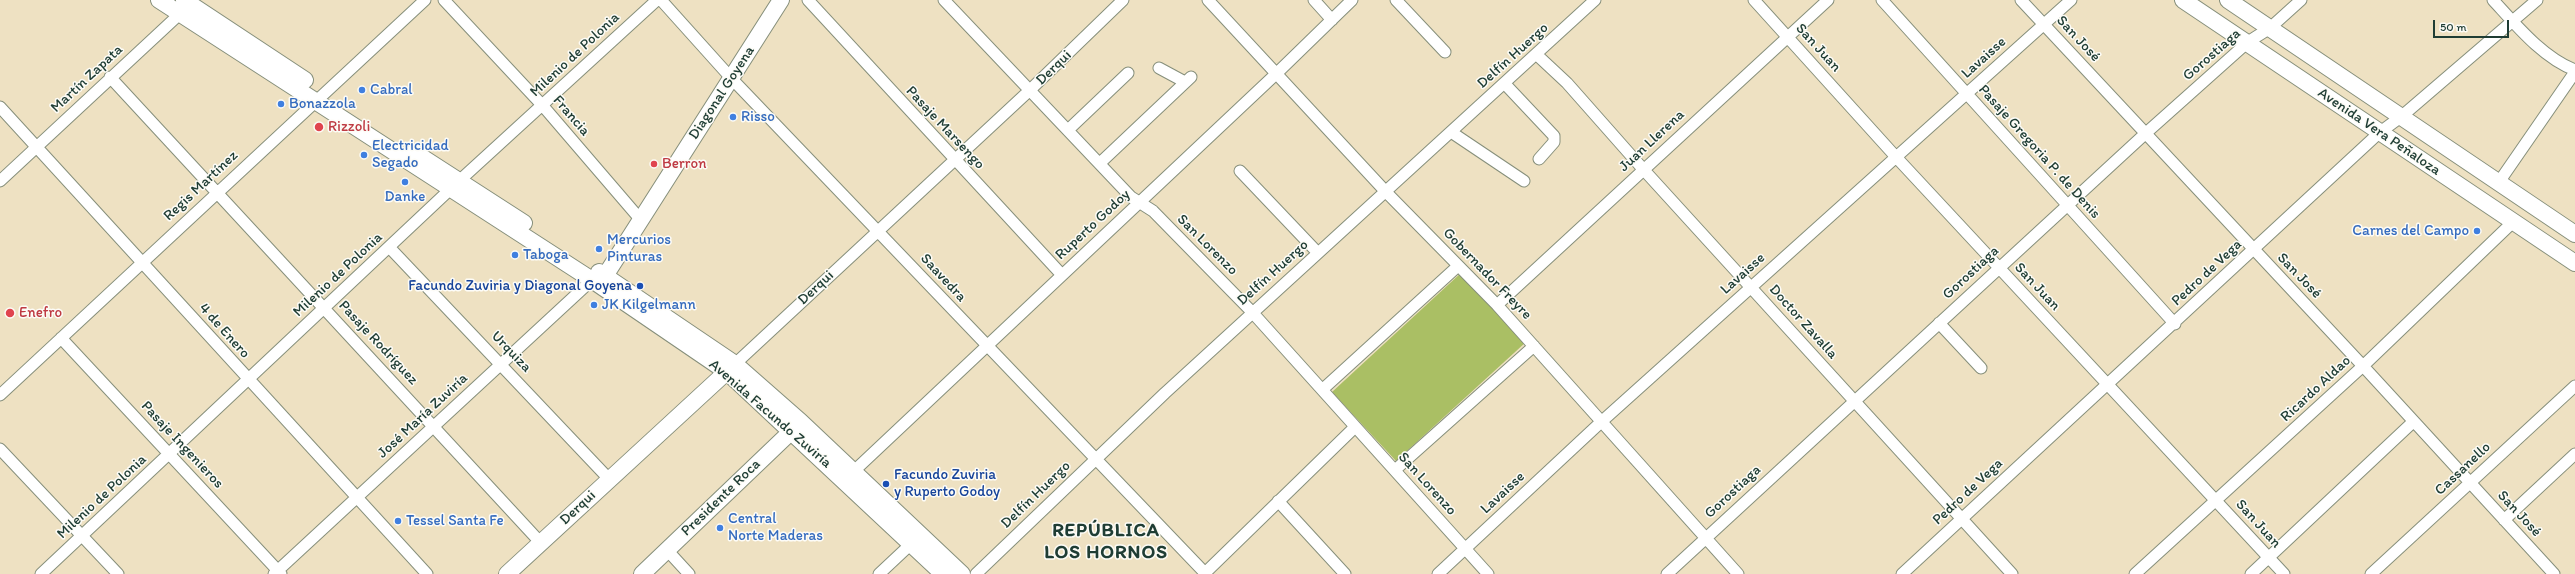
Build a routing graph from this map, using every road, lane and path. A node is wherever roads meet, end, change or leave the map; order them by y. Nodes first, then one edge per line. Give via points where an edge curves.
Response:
1 (159, 0) edge
2 (424, 0) edge
3 (444, 0) edge
4 (657, 0) edge
5 (661, 0) edge
6 (781, 0) edge
7 (808, 0) edge
8 (944, 0) edge
9 (1123, 0) edge
10 (1208, 0) edge
11 (1314, 0) edge
12 (1352, 0) edge
13 (1396, 0) edge
14 (1595, 0) edge
15 (1754, 0) edge
16 (1828, 0) edge
17 (1882, 0) edge
18 (2021, 0) edge
19 (2071, 0) edge
20 (2183, 0) edge
21 (2228, 0) edge
22 (2301, 0) edge
23 (2493, 0) edge
24 (2537, 0) edge
25 (187, 4) edge
26 (1332, 20) junction
27 (2513, 22) junction
28 (2043, 24) junction
29 (2270, 28) junction
30 (1788, 37) junction
31 (2248, 42) junction
32 (1445, 52) dead end
33 (1537, 55) junction
34 (1159, 68) dead end
35 (2575, 71) edge
36 (1128, 73) dead end
37 (1277, 73) junction
38 (110, 77) junction
39 (732, 78) junction
40 (1505, 84) junction
41 (1030, 90) junction
42 (1966, 93) junction
43 (320, 96) junction
44 (543, 106) junction
45 (0, 107) edge
46 (2402, 116) junction
47 (1068, 130) junction
48 (1451, 132) junction
49 (2146, 133) junction
50 (2379, 133) junction
51 (36, 147) junction
52 (1896, 157) junction
53 (1539, 158) dead end
54 (954, 161) junction
55 (1100, 163) junction
56 (1643, 169) junction
57 (1240, 171) dead end
58 (0, 181) edge
59 (1524, 182) dead end
60 (2498, 182) junction
61 (455, 185) junction
62 (216, 192) junction
63 (1386, 192) junction
64 (1139, 202) junction
65 (2067, 205) junction
66 (640, 219) junction
67 (2513, 222) junction
68 (878, 230) junction
69 (2575, 234) edge
70 (389, 247) junction
71 (2254, 250) junction
72 (1318, 253) junction
73 (143, 262) junction
74 (2575, 263) edge
75 (1458, 266) junction
76 (1998, 268) junction
77 (1062, 274) junction
78 (598, 278) junction
79 (1751, 287) junction
80 (1497, 305) junction
81 (324, 308) junction
82 (1252, 312) junction
83 (1939, 323) junction
84 (2175, 324) junction
85 (61, 338) junction
86 (1534, 346) junction
87 (987, 347) junction
88 (502, 364) junction
89 (2363, 366) junction
90 (731, 368) junction
91 (1980, 368) dead end
92 (248, 381) junction
93 (2107, 384) junction
94 (2575, 386) edge
95 (1323, 389) junction
96 (0, 395) edge
97 (1854, 401) junction
98 (2413, 422) junction
99 (1600, 423) junction
100 (434, 426) junction
101 (797, 426) junction
102 (1355, 428) junction
103 (0, 449) edge
104 (170, 454) junction
105 (2575, 454) edge
106 (1095, 460) junction
107 (1395, 470) junction
108 (854, 471) junction
109 (609, 479) junction
110 (2469, 483) junction
111 (356, 497) junction
112 (2217, 500) junction
113 (1278, 502) junction
114 (1962, 518) junction
115 (2504, 520) junction
116 (82, 535) junction
117 (1705, 538) junction
118 (540, 542) junction
119 (910, 544) junction
120 (667, 550) junction
121 (1465, 550) junction
122 (2269, 557) junction
123 (278, 573) edge
124 (41, 574) edge
125 (118, 574) edge
126 (427, 574) edge
127 (507, 574) edge
128 (642, 574) edge
129 (689, 574) edge
130 (879, 574) edge
131 (943, 574) edge
132 (962, 574) edge
133 (976, 574) edge
134 (1205, 574) edge
135 (1345, 574) edge
136 (1438, 574) edge
137 (1488, 574) edge
138 (1667, 574) edge
139 (1738, 574) edge
140 (1902, 574) edge
141 (2012, 574) edge
142 (2135, 574) edge
143 (2251, 574) edge
144 (2284, 574) edge
145 (2371, 574) edge
146 (2554, 574) edge

1 - 25 main road, Avenida Facundo Zuviría
2 - 43 street, Regis Martínez
3 - 44 street, Francia
4 - 44 street, Milenio de Polonia
5 - 39 street, Saavedra
6 - 39 main road, Diagonal Goyena
7 - 54 street, Pasaje Marsengo
8 - 41 street, San Lorenzo
9 - 41 street, Derqui
10 - 37 street, Gobernador Freyre
11 - 26 street
12 - 26 street, Ruperto Godoy
13 - 32 street
14 - 33 street, Delfín Huergo
15 - 30 street, San Juan
16 - 30 street, Juan Llerena
17 - 42 street, Pasaje Gregoria P. de Denis
18 - 28 street, San José
19 - 28 street, Lavaisse
20 - 31 main road, Avenida Vera Peñaloza
21 - 29 main road, Avenida Vera Peñaloza
22 - 29 street, Gorostiaga
23 - 27 street
24 - 27 street, Pedro de Vega
25 - 38 street, Martín Zapata
25 - 43 main road, Avenida Facundo Zuviría
26 - 37 street, Ruperto Godoy
27 - 35 street via 2562,65
27 - 46 street, Pedro de Vega
28 - 42 street, Lavaisse
28 - 49 street, San José
29 - 31 street, Gorostiaga
29 - 46 main road, Avenida Vera Peñaloza
30 - 52 street, San Juan
30 - 56 street, Juan Llerena
31 - 49 street, Gorostiaga
31 - 50 main road, Avenida Vera Peñaloza
33 - 40 street, Delfín Huergo
33 - 56 street, Doctor Zavalla via 1567,83
34 - 55 street via 1188,79
35 - 60 street
36 - 47 street
37 - 63 street, Gobernador Freyre
37 - 64 street, Ruperto Godoy
38 - 51 street, Martín Zapata
38 - 62 street, Pasaje Rodríguez
39 - 66 main road, Diagonal Goyena
39 - 68 street, Saavedra
40 - 48 street, Delfín Huergo
40 - 53 street via 1554,136 1554,142
41 - 47 street, San Lorenzo
41 - 54 street, Derqui
42 - 52 street, Lavaisse
42 - 65 street, Pasaje Gregoria P. de Denis
43 - 61 main road, Avenida Facundo Zuviría
43 - 62 street, Regis Martínez
44 - 61 street, Milenio de Polonia
44 - 66 street, Francia
45 - 51 street, 4 de Enero
46 - 50 street, Pedro de Vega
46 - 60 main road, Avenida Vera Peñaloza
47 - 55 street, San Lorenzo
48 - 59 street
48 - 63 street, Delfín Huergo
49 - 65 street, Gorostiaga
49 - 71 street, San José
50 - 67 main road, Avenida Vera Peñaloza
50 - 71 street, Pedro de Vega
51 - 58 street, Martín Zapata
51 - 73 street, 4 de Enero
52 - 76 street, San Juan
52 - 79 street, Lavaisse
54 - 68 street, Derqui
54 - 77 street, Pasaje Marsengo
55 - 64 street, San Lorenzo via 1131,197
56 - 79 street, Doctor Zavalla
56 - 80 street, Juan Llerena
57 - 72 street
60 - 69 main road, Avenida Vera Peñaloza
61 - 70 street, Milenio de Polonia
61 - 78 main road, Avenida Facundo Zuviría
62 - 73 street, Regis Martínez
62 - 81 street, Pasaje Rodríguez
63 - 72 street, Delfín Huergo
63 - 75 street, Gobernador Freyre
64 - 77 street, Ruperto Godoy
64 - 82 street, San Lorenzo via 1153,211
65 - 76 street, Gorostiaga
65 - 84 street, Pasaje Gregoria P. de Denis
66 - 78 main road, Diagonal Goyena
67 - 74 main road, Avenida Vera Peñaloza
67 - 89 street, Ricardo Aldao
68 - 87 street, Saavedra
68 - 90 street, Derqui
70 - 81 street, Milenio de Polonia
70 - 88 street, Urquiza
71 - 84 street, Pedro de Vega
71 - 89 street, San José
72 - 82 street, Delfín Huergo
73 - 85 street, Regis Martínez
73 - 92 street, 4 de Enero
75 - 80 street, Gobernador Freyre
75 - 95 street
76 - 83 street, Gorostiaga
76 - 93 street, San Juan
77 - 87 street, Ruperto Godoy
78 - 88 street, José María Zuviría
78 - 90 main road, Avenida Facundo Zuviría
79 - 97 street, Doctor Zavalla
79 - 99 street, Lavaisse
80 - 86 street, Gobernador Freyre
81 - 92 street, Milenio de Polonia
81 - 100 street, Pasaje Rodríguez
82 - 95 street, San Lorenzo
82 - 106 street, Delfín Huergo
83 - 91 street
83 - 97 street, Gorostiaga
84 - 93 street, Pedro de Vega
85 - 96 street, Regis Martínez
85 - 104 street, Pasaje Ingenieros
86 - 99 street, Gobernador Freyre
86 - 107 street
87 - 106 street, Saavedra
87 - 108 street, Ruperto Godoy
88 - 100 street, José María Zuviría
88 - 109 street, Urquiza
89 - 98 street, San José
89 - 112 street, Ricardo Aldao
90 - 101 main road, Avenida Facundo Zuviría
90 - 109 main road, Derqui
92 - 104 street, Milenio de Polonia
92 - 111 street, 4 de Enero
93 - 112 street, San Juan
93 - 114 street, Pedro de Vega
94 - 110 street, Cassanello
95 - 102 street, San Lorenzo
97 - 114 street, Doctor Zavalla
97 - 117 street, Gorostiaga
98 - 110 street, San José
98 - 122 street
99 - 117 street, Gobernador Freyre
99 - 121 street, Lavaisse
100 - 111 street, José María Zuviría
100 - 118 street, Pasaje Rodríguez
101 - 108 main road, Avenida Facundo Zuviría
101 - 119 main road, Avenida Facundo Zuviría
101 - 120 main road, Presidente Roca
102 - 107 street, San Lorenzo
102 - 113 street
103 - 116 street
104 - 116 street, Milenio de Polonia
104 - 123 street, Pasaje Ingenieros
105 - 115 street
106 - 133 street, Delfín Huergo
106 - 134 street, Saavedra
107 - 121 street, San Lorenzo
108 - 132 main road, Avenida Facundo Zuviría
109 - 118 main road, Derqui
110 - 115 street, San José
110 - 145 street, Cassanello
111 - 123 street, José María Zuviría
111 - 126 street, 4 de Enero
112 - 122 street, San Juan
112 - 142 street, Ricardo Aldao
113 - 134 street
113 - 135 street
114 - 140 street, Pedro de Vega
114 - 141 street, Doctor Zavalla
115 - 146 street, San José
116 - 124 street, Milenio de Polonia
116 - 125 street
117 - 138 street, Gorostiaga
117 - 139 street, Gobernador Freyre
118 - 127 main road, Derqui
119 - 130 street
119 - 131 main road, Avenida Facundo Zuviría
120 - 128 main road, Presidente Roca
120 - 129 street
121 - 136 street, Lavaisse
121 - 137 street, San Lorenzo
122 - 143 street
122 - 144 street, San Juan

